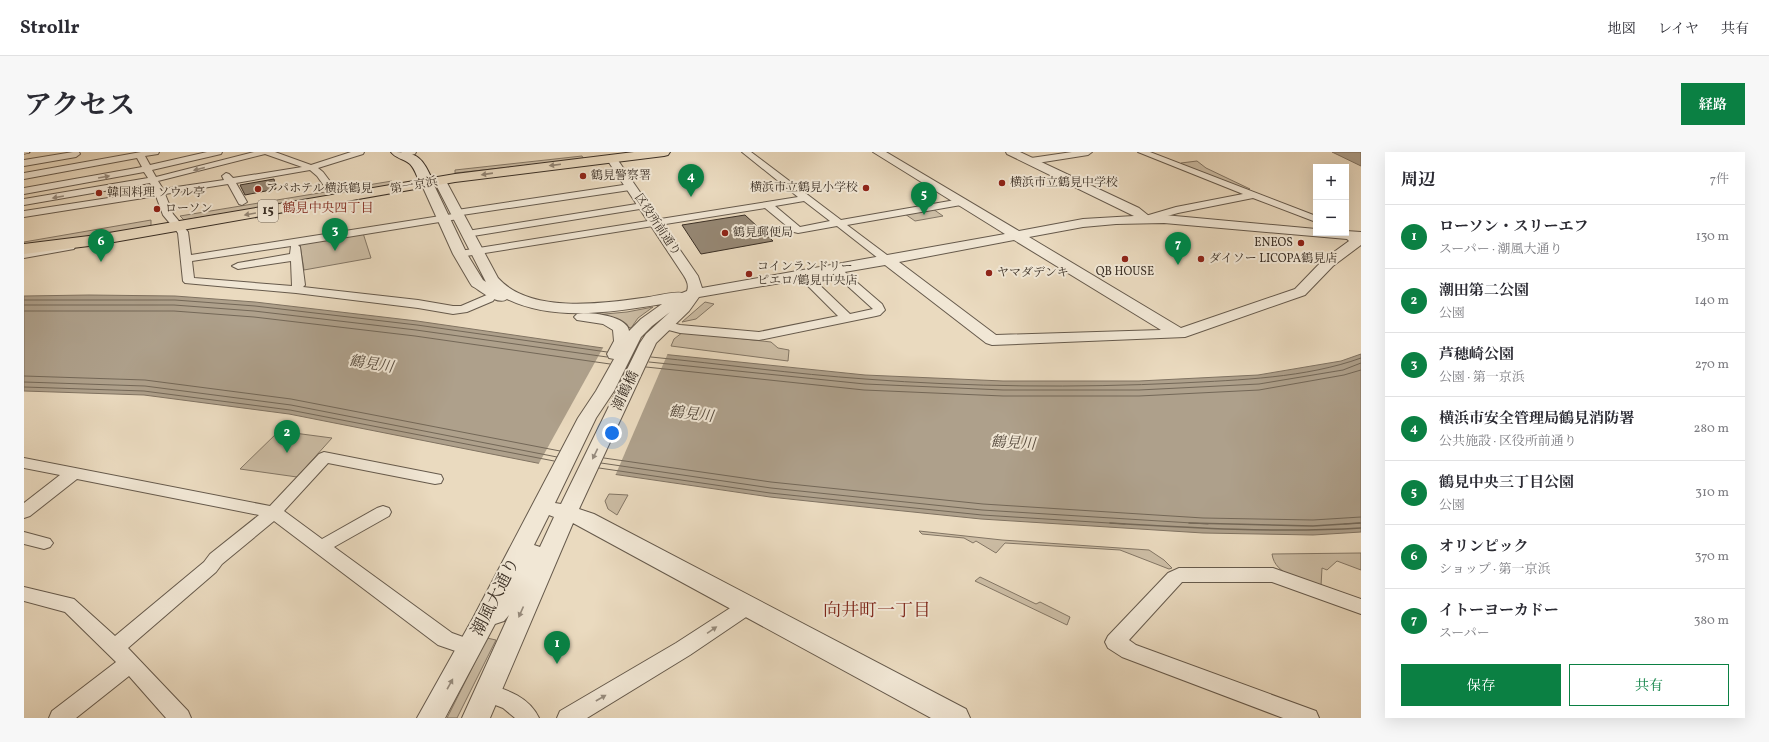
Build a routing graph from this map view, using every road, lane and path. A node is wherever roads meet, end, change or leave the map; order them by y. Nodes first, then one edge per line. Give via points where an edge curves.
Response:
1 (40, 152) edge
2 (153, 152) edge
3 (218, 152) edge
4 (264, 152) edge
5 (267, 152) edge
6 (332, 152) edge
7 (360, 152) edge
8 (418, 152) edge
9 (574, 152) edge
10 (664, 152) edge
11 (746, 152) edge
12 (878, 152) edge
13 (1011, 152) edge
14 (1088, 152) edge
15 (1142, 152) edge
16 (76, 153) edge
17 (405, 153) edge
18 (24, 154) edge
19 (205, 154) edge
20 (140, 155) junction
21 (346, 156) junction
22 (611, 158) junction
23 (1030, 161) junction
24 (24, 163) edge
25 (215, 165) junction
26 (79, 166) junction
27 (312, 168) junction
28 (146, 169) junction
29 (431, 174) junction
30 (24, 176) edge
31 (82, 180) junction
32 (153, 180) junction
33 (231, 182) junction
34 (630, 187) junction
35 (330, 188) junction
36 (24, 191) edge
37 (83, 192) junction
38 (160, 193) junction
39 (1254, 195) junction
40 (807, 198) junction
41 (24, 202) edge
42 (242, 202) junction
43 (961, 202) junction
44 (767, 204) junction
45 (83, 205) junction
46 (643, 206) junction
47 (24, 214) edge
48 (457, 214) junction
49 (168, 215) junction
50 (443, 218) junction
51 (1313, 218) edge
52 (1146, 219) junction
53 (655, 223) junction
54 (839, 224) junction
55 (179, 226) junction
56 (158, 230) junction
57 (1313, 233) edge
58 (467, 234) junction
59 (1355, 235) edge
60 (1017, 236) junction
61 (24, 238) edge
62 (294, 242) junction
63 (24, 249) edge
64 (238, 251) junction
65 (476, 252) junction
66 (460, 254) junction
67 (24, 255) edge
68 (295, 257) junction
69 (187, 259) junction
70 (886, 260) junction
71 (238, 266) junction
72 (835, 269) junction
73 (802, 275) junction
74 (478, 283) junction
75 (236, 285) junction
76 (296, 290) junction
77 (692, 294) junction
78 (676, 297) junction
79 (489, 298) junction
80 (847, 318) junction
81 (665, 325) junction
82 (1179, 334) junction
83 (626, 342) junction
84 (24, 463) edge
85 (76, 472) junction
86 (435, 479) dead end
87 (582, 482) joint
88 (544, 505) junction
89 (24, 512) edge
90 (274, 512) junction
91 (383, 512) dead end
92 (568, 513) junction
93 (24, 538) edge
94 (44, 543) dead end
95 (321, 547) junction
96 (24, 594) edge
97 (748, 606) junction
98 (1361, 607) edge
99 (482, 625) junction
100 (114, 648) junction
101 (470, 648) junction
102 (130, 663) junction
103 (487, 693) junction
104 (60, 718) edge
105 (180, 718) edge
106 (431, 718) edge
107 (463, 718) edge
108 (476, 718) edge
109 (528, 718) edge
110 (568, 718) edge
111 (956, 718) edge
112 (1308, 718) edge

1 - 18 street
2 - 20 street
3 - 19 street
4 - 25 street
5 - 27 street
6 - 21 street
7 - 21 street
8 - 29 main road via 426,156
9 - 29 highway, 第一京浜 / 15
10 - 22 highway, 第一京浜 / 15
11 - 40 street
12 - 43 street
13 - 23 street
14 - 23 street
15 - 39 street
16 - 24 street
16 - 26 street
17 - 29 main road
19 - 25 street
19 - 28 street
20 - 26 street
20 - 28 street
21 - 27 street
22 -> 29 highway, 第一京浜 / 15
22 - 34 street, 区役所前通り
23 - 52 street via 1135,211
25 -> 32 street
25 - 33 street
26 - 30 street
26 - 31 street
27 - 33 street
27 - 35 street
31 -> 28 street
28 - 32 street
29 - 35 highway, 第一京浜 / 15
29 - 48 street
29 - 50 street
29 -> 55 highway, 第一京浜 / 15
31 - 36 street
31 - 37 street
32 - 37 street
32 - 38 street
33 - 38 street
33 - 42 street
34 - 46 street, 区役所前通り
34 - 48 street
35 - 42 highway, 第一京浜 / 15
37 -> 41 street
37 - 45 street
38 - 45 street
38 - 49 street
39 - 51 street
39 - 52 street via 1176,210
40 - 44 street
40 - 54 street
42 - 49 highway, 第一京浜 / 15
43 - 54 street
43 - 60 street
44 - 53 street
44 - 54 street via 798,230
45 - 47 street
46 - 53 street, 区役所前通り
46 - 58 street
48 - 50 street
48 - 58 street
49 - 55 street
49 - 61 highway, 第一京浜 / 15
50 - 62 street
50 - 66 street
52 - 57 street via 1185,220
52 - 60 street via 1083,223
53 - 65 street
53 - 77 street, 区役所前通り via 694,282
54 - 70 street
55 - 56 highway, 第一京浜 / 15
55 - 69 street via 183,232
56 - 63 highway, 第一京浜 / 15
56 - 67 street
58 - 65 street
59 - 82 street via 1355,244 1328,263 1300,292
60 - 70 street
60 - 82 street
62 - 64 street
62 - 68 street
64 - 69 street
64 - 71 street
65 - 66 street
65 - 78 street via 491,279 501,290 538,303 582,308
66 - 74 street
68 - 71 street
68 - 76 street via 298,285
69 - 75 street via 189,281
70 - 72 street
70 - 82 street via 992,340
71 - 75 street
72 - 73 street
72 - 80 street via 879,310
73 - 77 street
73 - 80 street
74 - 78 street via 490,292 515,302 562,311 620,310 653,305
74 - 79 street via 480,290
75 - 76 street
76 - 79 street via 453,310 463,309
77 - 78 street
77 - 81 street, 潮鶴橋 via 686,304
77 - 83 street via 663,309
79 - 83 street via 531,312 607,320 621,328
80 - 81 street via 759,336 680,329
81 -> 87 street, 潮鶴橋 via 648,344
83 - 88 street, 潮風大通り via 605,391 587,418
84 - 85 street
85 - 89 street
85 - 90 street
86 - 90 street via 324,457
87 - 92 street, 潮風大通り
88 - 92 street
88 - 99 street, 潮風大通り
90 - 95 street
90 - 100 street
91 - 95 street
92 - 97 street via 586,519
92 - 99 street via 551,521 515,592 499,611
92 -> 103 street, 潮風大通り
93 - 94 street
95 - 101 street via 445,639
96 - 100 street via 67,604
110 -> 97 street via 683,649
97 - 111 street
98 - 112 street via 1273,575 1179,574 1115,642 1129,651
99 - 101 street, 潮風大通り
100 - 102 street
106 -> 101 street, 潮風大通り
102 - 104 street
102 - 105 street
103 - 107 street via 465,713
103 - 108 street, 潮風大通り
103 - 109 street via 510,700

